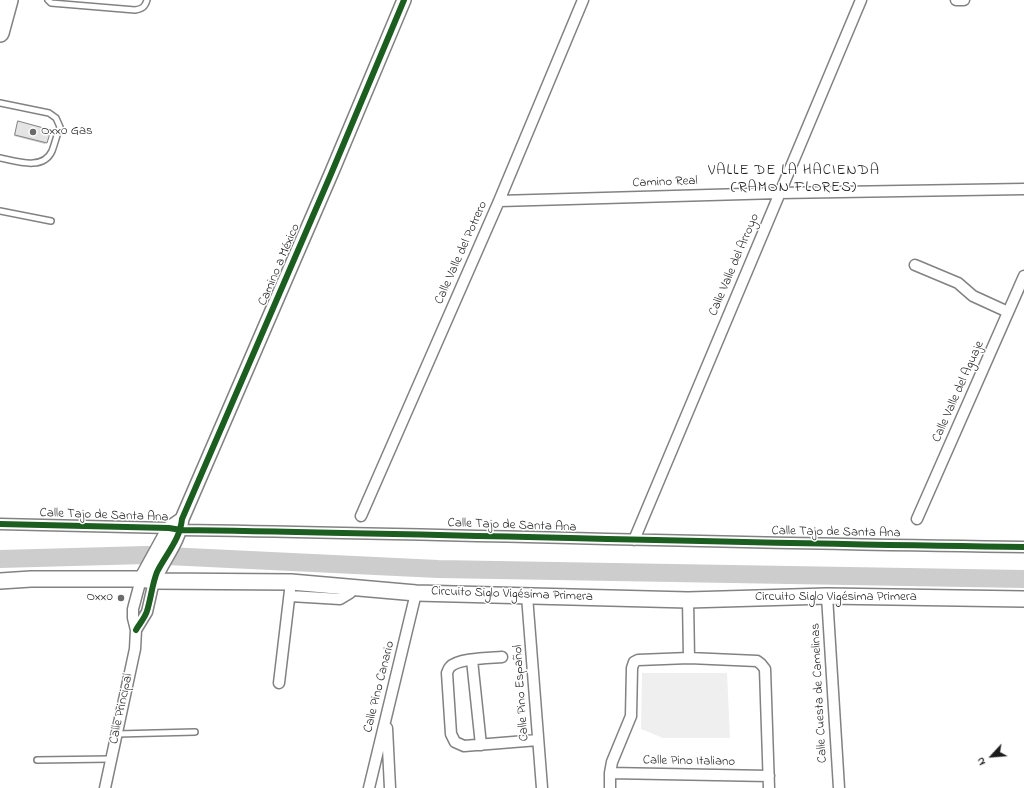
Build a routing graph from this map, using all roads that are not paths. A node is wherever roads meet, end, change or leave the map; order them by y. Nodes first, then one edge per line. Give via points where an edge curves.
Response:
1 (9, 0) edge
2 (48, 0) edge
3 (147, 0) edge
4 (404, 0) edge
5 (583, 0) edge
6 (861, 0) edge
7 (956, 0) edge
8 (964, 0) edge
9 (0, 33) edge
10 (0, 103) edge
11 (0, 158) edge
12 (1024, 189) edge
13 (780, 193) junction
14 (499, 201) junction
15 (0, 210) edge
16 (51, 221) dead end
17 (915, 265) dead end
18 (1024, 276) edge
19 (1008, 312) junction
20 (361, 516) dead end
21 (917, 518) dead end
22 (0, 524) edge
23 (175, 530) junction
24 (634, 540) junction
25 (1024, 547) edge
26 (150, 575) junction
27 (0, 581) edge
28 (291, 589) junction
29 (416, 593) junction
30 (527, 596) junction
31 (828, 596) junction
32 (1024, 599) edge
33 (688, 600) junction
34 (502, 657) dead end
35 (689, 658) junction
36 (472, 660) junction
37 (279, 683) dead end
38 (386, 716) junction
39 (195, 732) dead end
40 (117, 734) junction
41 (538, 740) junction
42 (481, 745) junction
43 (111, 759) junction
44 (37, 760) dead end
45 (610, 773) junction
46 (769, 776) junction
47 (105, 788) edge
48 (369, 788) edge
49 (390, 788) edge
50 (542, 788) edge
51 (610, 788) edge
52 (769, 788) edge
53 (839, 788) edge

1 - 9 highway
2 - 3 lane via 52,3 135,10 146,5
4 - 23 street, Camino a México via 331,174
5 - 14 street, Calle Valle del Potrero
6 - 13 street, Calle Valle del Arroyo
7 - 8 street
10 - 11 lane via 48,113 56,118 60,126 46,159 38,163 29,163
12 - 13 street, Camino Real
13 - 14 street, Camino Real
13 - 24 street, Calle Valle del Arroyo
14 - 20 street, Calle Valle del Potrero
15 - 16 lane
17 - 19 street via 958,283 972,296
18 - 19 street, Calle Valle del Aguaje
19 - 21 street, Calle Valle del Aguaje
22 - 23 street, Calle Tajo de Santa Ana
23 - 24 street, Calle Tajo de Santa Ana
23 - 26 street, Calle Principal
24 - 25 street, Calle Tajo de Santa Ana
26 - 27 main road, Circuito Siglo Vigésima Primera
26 - 28 main road, Circuito Siglo Vigésima Primera
26 - 40 street, Calle Principal via 147,612 136,630 135,649
28 - 29 main road, Circuito Siglo Vigésima Primera via 354,587
28 - 37 street
29 - 30 main road, Circuito Siglo Vigésima Primera
29 - 38 street, Calle Pino Canario
30 - 33 main road, Circuito Siglo Vigésima Primera
30 - 41 street, Calle Pino Español
31 - 32 main road, Circuito Siglo Vigésima Primera
31 - 33 main road, Circuito Siglo Vigésima Primera
31 - 53 street, Calle Cuesta de Camelinas
33 - 35 street
34 - 36 street
35 - 45 street via 634,662 631,716
35 - 46 street via 756,661 765,669
36 - 42 street
36 - 42 street via 450,667 447,673 451,734 455,742 464,746
38 - 48 street, Calle Pino Canario
38 - 49 street
39 - 40 lane
40 - 43 street, Calle Principal
41 - 42 street
41 - 50 street, Calle Pino Español
43 - 44 lane
43 - 47 street, Calle Principal
45 - 46 street, Calle Pino Italiano
45 - 51 street
46 - 52 street

